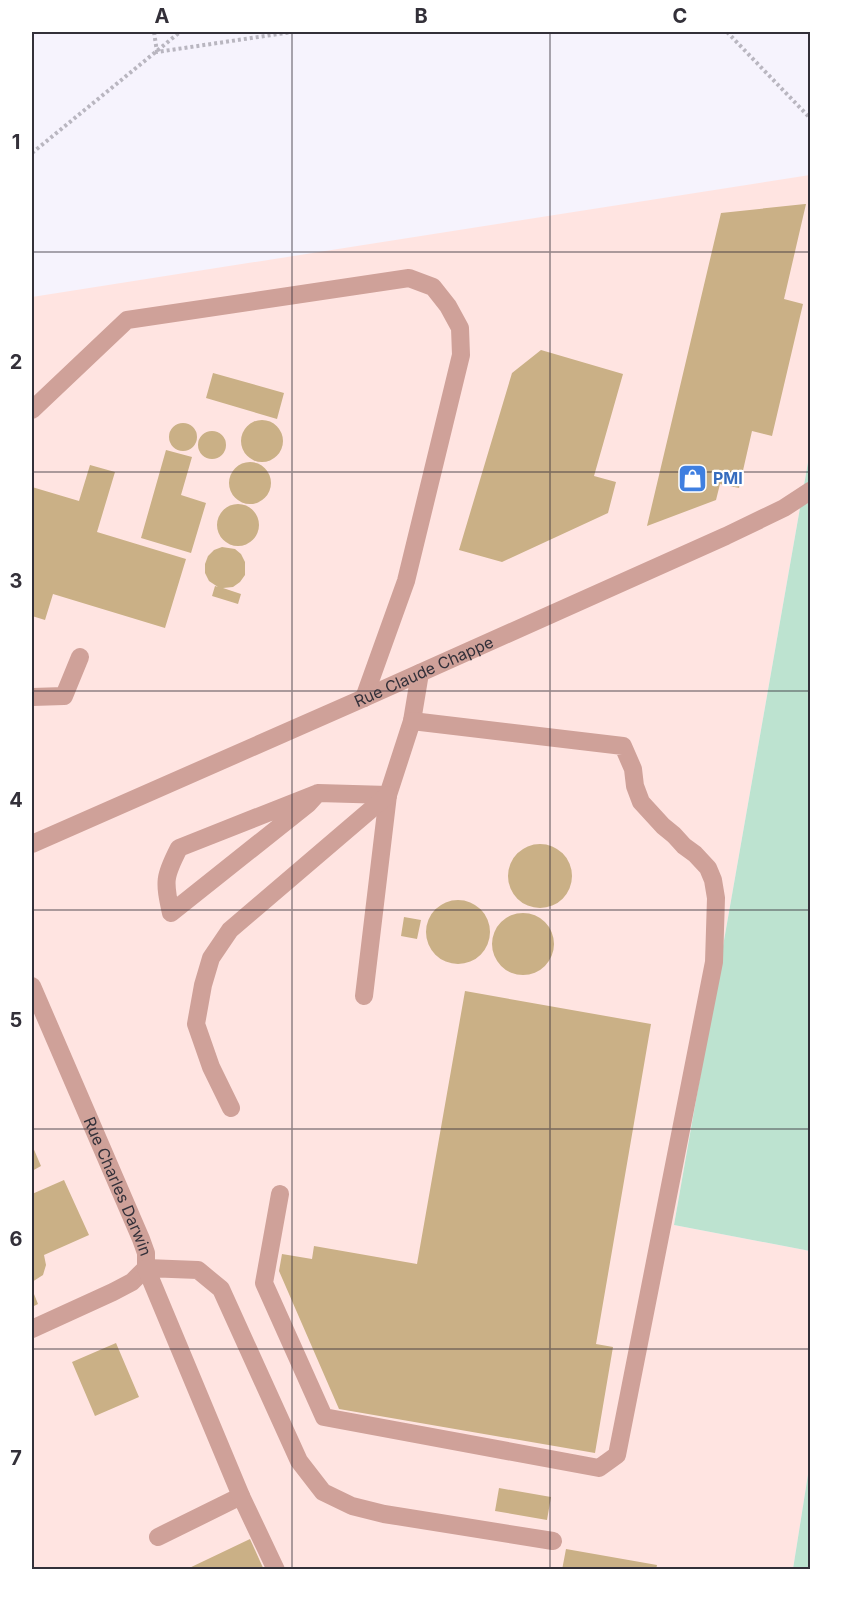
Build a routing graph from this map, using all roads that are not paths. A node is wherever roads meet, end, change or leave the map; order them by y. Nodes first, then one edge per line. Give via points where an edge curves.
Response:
1 (32, 410) edge
2 (810, 491) edge
3 (80, 657) dead end
4 (420, 673) junction
5 (32, 697) edge
6 (364, 699) junction
7 (412, 721) junction
8 (318, 793) junction
9 (388, 795) junction
10 (32, 844) edge
11 (32, 986) edge
12 (364, 996) dead end
13 (231, 1108) dead end
14 (279, 1194) dead end
15 (146, 1268) junction
16 (32, 1329) edge
17 (241, 1496) junction
18 (158, 1537) dead end
19 (553, 1541) dead end
20 (276, 1569) edge

1 - 6 street via 127,320 409,278 433,287 460,328 461,355 406,580
2 - 4 street, Rue Claude Chappe via 726,536
3 - 5 street via 64,696
4 - 6 street, Rue Claude Chappe
4 - 7 street
6 - 10 street, Rue Claude Chappe
7 - 9 street
7 - 14 street via 622,746 641,802 708,868 713,880 714,962 617,1455 599,1468 324,1417 264,1283
8 - 8 street via 308,804 171,913 165,887 178,848
8 - 9 street
9 - 12 street
9 - 13 street via 230,930 211,958 196,1024
11 - 15 street, Rue Charles Darwin via 141,1239
15 - 16 street, Rue Charles Darwin via 132,1282
15 - 17 street
15 - 19 street via 198,1270 221,1289 299,1461 323,1492 352,1506 384,1514
17 - 18 street
17 - 20 street

